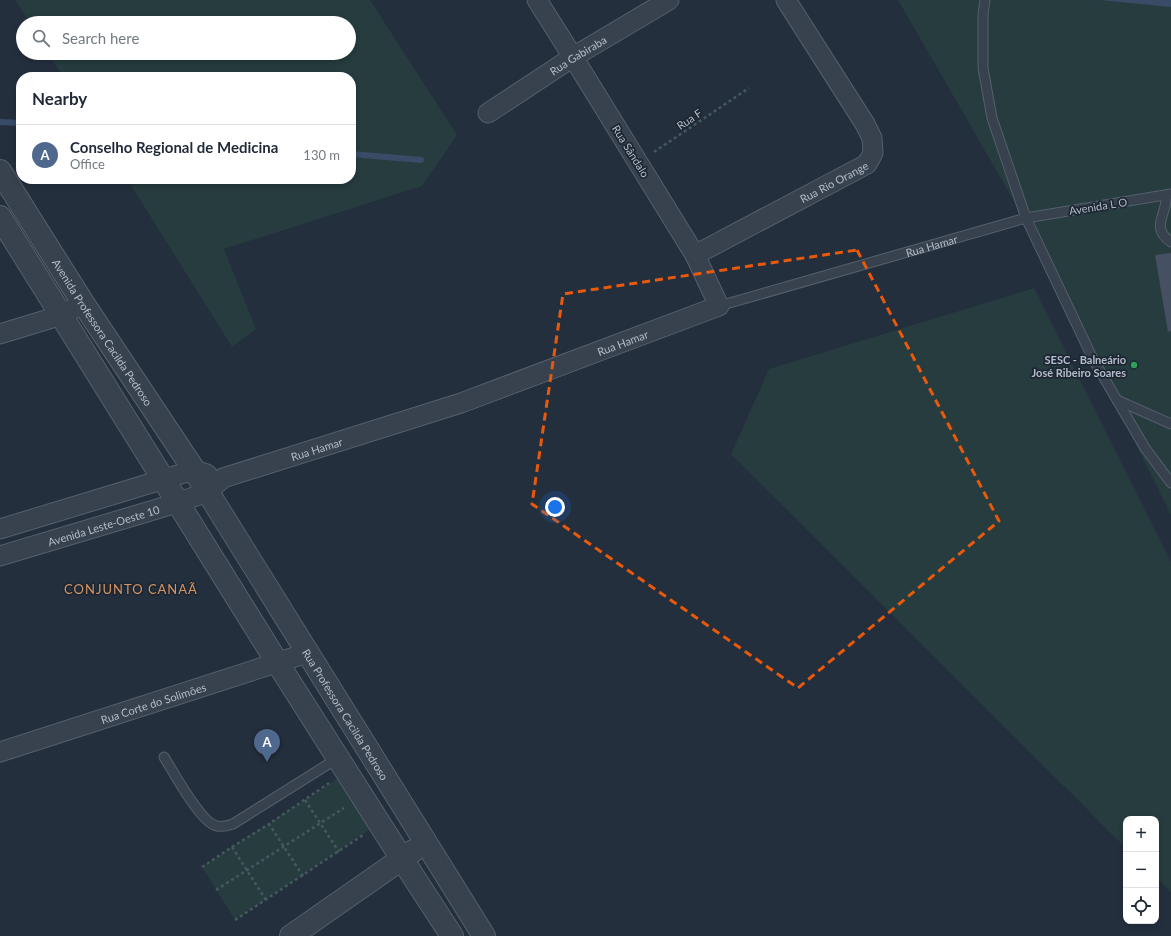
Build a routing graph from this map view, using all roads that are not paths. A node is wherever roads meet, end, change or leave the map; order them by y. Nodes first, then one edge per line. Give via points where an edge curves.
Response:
1 (537, 0) edge
2 (669, 0) edge
3 (786, 0) edge
4 (985, 0) edge
5 (573, 57) junction
6 (488, 113) dead end
7 (0, 171) edge
8 (1169, 195) edge
9 (0, 217) edge
10 (1026, 218) junction
11 (1171, 242) edge
12 (695, 255) junction
13 (83, 303) junction
14 (719, 306) junction
15 (62, 315) junction
16 (0, 334) edge
17 (1117, 400) junction
18 (1171, 424) edge
19 (194, 470) junction
20 (164, 480) junction
21 (1171, 483) edge
22 (215, 485) junction
23 (177, 503) junction
24 (0, 529) edge
25 (0, 556) edge
26 (307, 653) junction
27 (277, 662) junction
28 (0, 752) edge
29 (164, 758) dead end
30 (338, 758) junction
31 (425, 842) junction
32 (402, 859) junction
33 (291, 936) edge
34 (452, 936) edge
35 (484, 936) edge

1 - 5 street, Rua Sândalo
2 - 5 street, Rua Gabiraba
3 - 12 street, Rua Rio Orange via 865,124 872,138 873,153 867,164
4 - 10 lane via 982,14 983,68 992,118
5 - 6 street, Rua Gabiraba
5 - 12 street, Rua Sândalo
7 - 13 street, Avenida Professora Cacilda Pedroso
8 - 10 lane, Avenida L O
8 - 11 lane via 1160,225 1161,232
9 - 15 street
10 - 14 lane, Rua Hamar
10 - 17 lane via 1090,352
12 - 14 street, Rua Sândalo
13 - 15 street
13 - 19 street, Avenida Professora Cacilda Pedroso
14 - 22 street, Rua Hamar via 461,403
15 - 16 street
15 - 20 street
17 - 18 lane
17 - 21 lane via 1145,448
19 - 20 street
19 - 22 street, Avenida Professora Cacilda Pedroso
20 - 23 street
20 - 24 street
22 - 23 street, Avenida Leste-Oeste 10
22 - 26 street, Rua Professora Cacilda Pedroso
23 - 25 street, Avenida Leste-Oeste 10
23 - 27 street
26 - 27 street, Rua Corte do Solimões
26 - 31 street, Rua Professora Cacilda Pedroso
27 - 28 street, Rua Corte do Solimões
27 - 30 street
29 - 30 lane via 203,816 215,826 224,826 233,824
30 - 32 street
31 - 32 street
31 - 35 street, Rua Professora Cacilda Pedroso
32 - 33 street
32 - 34 street

